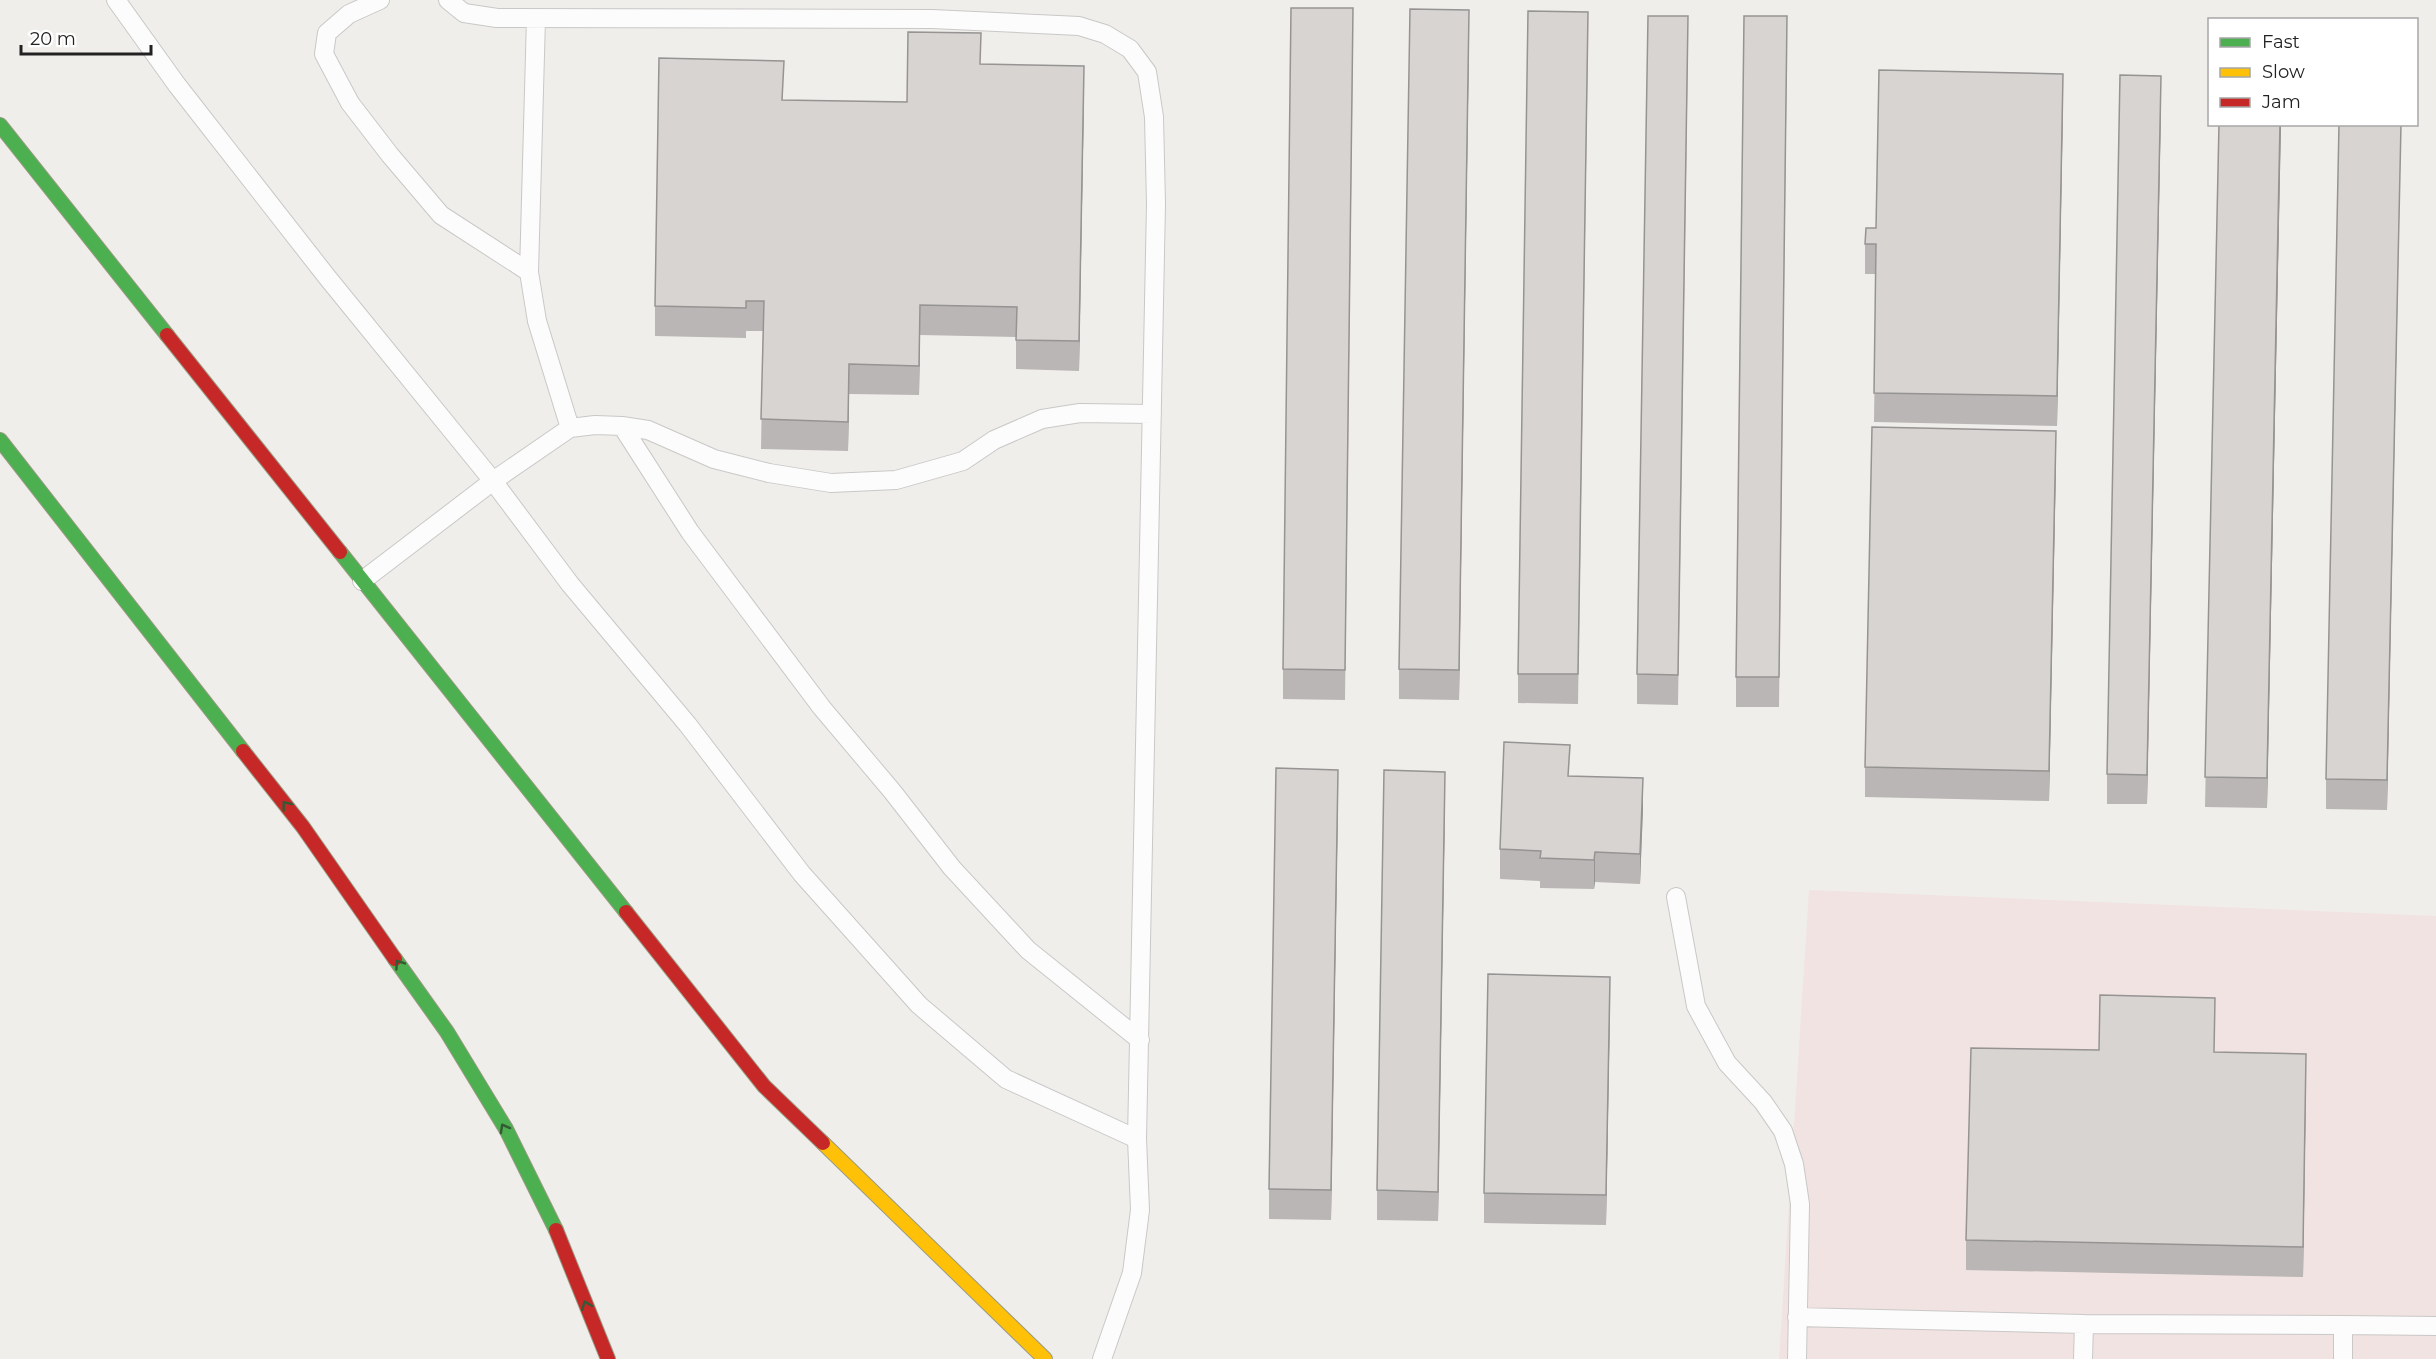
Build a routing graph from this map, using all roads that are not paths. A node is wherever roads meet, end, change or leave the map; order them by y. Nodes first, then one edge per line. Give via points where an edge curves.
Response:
1 (116, 0) edge
2 (380, 0) edge
3 (448, 0) edge
4 (536, 18) junction
5 (0, 125) edge
6 (529, 272) junction
7 (1152, 414) junction
8 (622, 426) junction
9 (570, 428) junction
10 (0, 440) edge
11 (493, 481) junction
12 (362, 581) junction
13 (1676, 897) dead end
14 (1140, 1040) junction
15 (1137, 1138) junction
16 (1797, 1317) junction
17 (2084, 1324) junction
18 (2343, 1325) junction
19 (2436, 1326) edge
20 (608, 1359) edge
21 (1045, 1359) edge
22 (1102, 1359) edge
23 (1797, 1359) edge
24 (2083, 1359) edge
25 (2343, 1359) edge

1 - 11 lane via 327,277
2 - 6 lane via 349,14 327,33 324,54 350,104 441,215
3 - 4 lane via 464,13
4 - 6 lane
4 - 7 lane via 932,19 1061,25 1105,34 1130,49 1147,72 1155,117
5 - 12 main road
6 - 9 lane via 537,321
7 - 8 lane via 1080,413 1042,419 994,440 963,461 896,480 831,483 714,459 648,430
7 - 14 lane
8 - 9 lane
8 - 14 lane via 690,532 822,708 952,868 1029,950
9 - 11 lane
20 -> 10 main road via 557,1233 506,1129 447,1032 303,827
11 - 12 lane
11 - 15 lane via 570,584 688,725 802,874 919,1005 1005,1079
12 - 21 main road via 764,1086
13 - 16 lane via 1696,1006 1727,1063 1783,1131 1794,1164 1800,1204
14 - 15 lane
15 - 22 lane via 1140,1210 1132,1273
16 - 17 lane
16 - 23 lane
17 - 18 lane
17 - 24 lane
18 - 19 lane
18 - 25 lane

